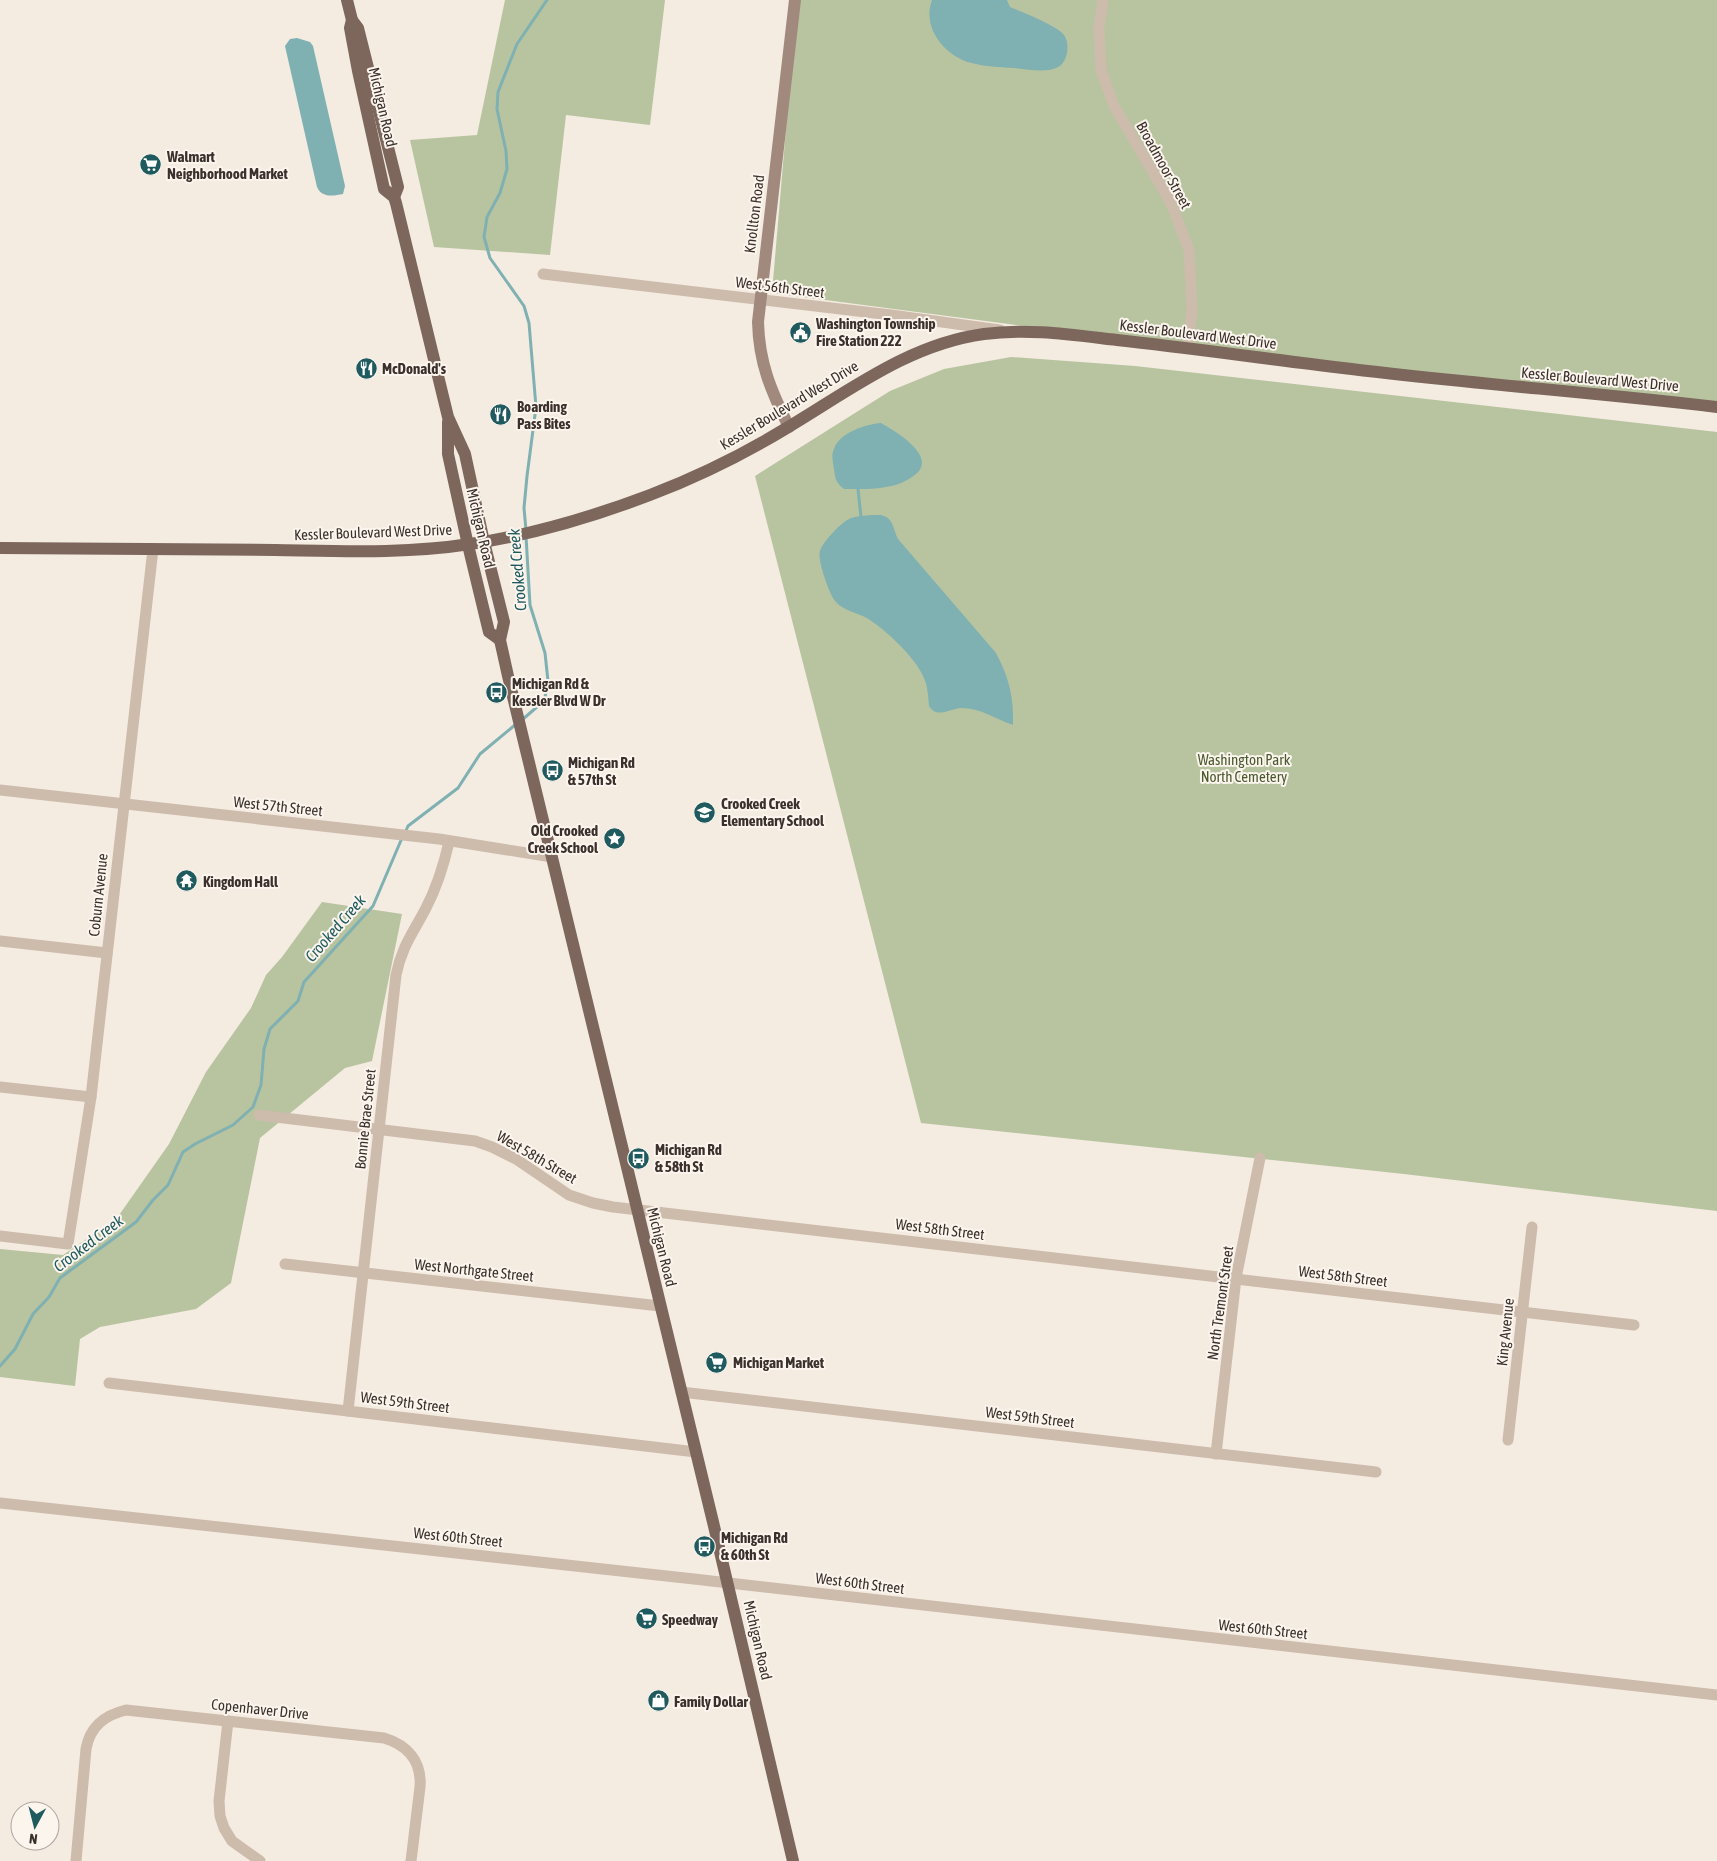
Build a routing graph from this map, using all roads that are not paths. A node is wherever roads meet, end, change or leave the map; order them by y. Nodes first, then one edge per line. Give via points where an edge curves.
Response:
1 (347, 0) edge
2 (795, 0) edge
3 (1103, 0) edge
4 (543, 274) dead end
5 (760, 300) junction
6 (1014, 332) junction
7 (1188, 348) junction
8 (1717, 407) edge
9 (448, 417) junction
10 (788, 427) junction
11 (484, 542) junction
12 (468, 545) junction
13 (0, 548) edge
14 (153, 549) junction
15 (500, 640) junction
16 (0, 790) edge
17 (124, 804) junction
18 (444, 840) junction
19 (552, 857) junction
20 (0, 941) edge
21 (107, 953) junction
22 (0, 1087) edge
23 (91, 1097) junction
24 (259, 1115) dead end
25 (379, 1129) junction
26 (1260, 1158) dead end
27 (636, 1210) junction
28 (1532, 1227) dead end
29 (0, 1236) edge
30 (285, 1264) dead end
31 (363, 1272) junction
32 (1236, 1278) junction
33 (660, 1306) junction
34 (1522, 1311) junction
35 (1634, 1325) dead end
36 (109, 1383) dead end
37 (681, 1392) junction
38 (348, 1411) junction
39 (1508, 1440) dead end
40 (696, 1452) junction
41 (1216, 1454) junction
42 (1376, 1472) dead end
43 (0, 1503) edge
44 (728, 1582) junction
45 (1717, 1695) edge
46 (228, 1721) junction
47 (76, 1861) edge
48 (260, 1861) edge
49 (411, 1861) edge
50 (794, 1861) edge

1 - 9 main road, Michigan Road via 358,71 384,189 394,197
2 - 5 street, Knollton Road
3 - 7 street, Broadmoor Street via 1098,29 1101,70 1114,106 1171,202 1189,250 1192,308
4 - 5 street, West 56th Street
5 - 6 street, West 56th Street
5 - 10 street, Knollton Road via 758,322 763,367
6 - 7 main road, Kessler Boulevard West Drive via 1074,335
6 - 10 main road, Kessler Boulevard West Drive via 981,334 903,358
7 - 8 main road, Kessler Boulevard West Drive via 1411,377
9 - 11 main road, Michigan Road via 466,454
9 - 12 main road, Michigan Road via 448,454
10 - 11 main road, Kessler Boulevard West Drive via 732,460 604,512
11 - 12 main road, Kessler Boulevard West Drive
11 - 15 main road, Michigan Road via 504,622
12 - 14 main road, Kessler Boulevard West Drive via 381,550
12 - 15 main road, Michigan Road via 489,632
13 - 14 main road, Kessler Boulevard West Drive
14 - 17 street, Coburn Avenue
15 - 19 main road, Michigan Road
16 - 17 street, West 57th Street
17 - 18 street, West 57th Street
17 - 21 street, Coburn Avenue
18 - 19 street, West 57th Street
18 - 25 street, Bonnie Brae Street via 445,860 400,960
19 - 27 main road, Michigan Road
20 - 21 street
21 - 23 street, Coburn Avenue
22 - 23 street
23 - 29 street, Coburn Avenue via 68,1244
24 - 25 street, West 58th Street
25 - 27 street, West 58th Street via 484,1144 516,1158 569,1195 593,1203
25 - 31 street, Bonnie Brae Street
26 - 32 street, North Tremont Street
27 - 32 street, West 58th Street
27 - 33 main road, Michigan Road
28 - 34 street, King Avenue
30 - 31 street, West Northgate Street
31 - 33 street, West Northgate Street
31 - 38 street, Bonnie Brae Street
32 - 34 street, West 58th Street
32 - 41 street, North Tremont Street
33 - 37 main road, Michigan Road
34 - 35 street, West 58th Street
34 - 39 street, King Avenue
36 - 38 street, West 59th Street
37 - 40 main road, Michigan Road
37 - 41 street, West 59th Street
38 - 40 street, West 59th Street
40 - 44 main road, Michigan Road
41 - 42 street, West 59th Street
43 - 44 street, West 60th Street
44 - 45 street, West 60th Street
44 - 50 main road, Michigan Road
46 - 47 street, Copenhaver Drive via 126,1710 103,1719 86,1746
46 - 48 street via 220,1816 232,1841
46 - 49 street, Copenhaver Drive via 384,1738 402,1745 418,1766 420,1782

